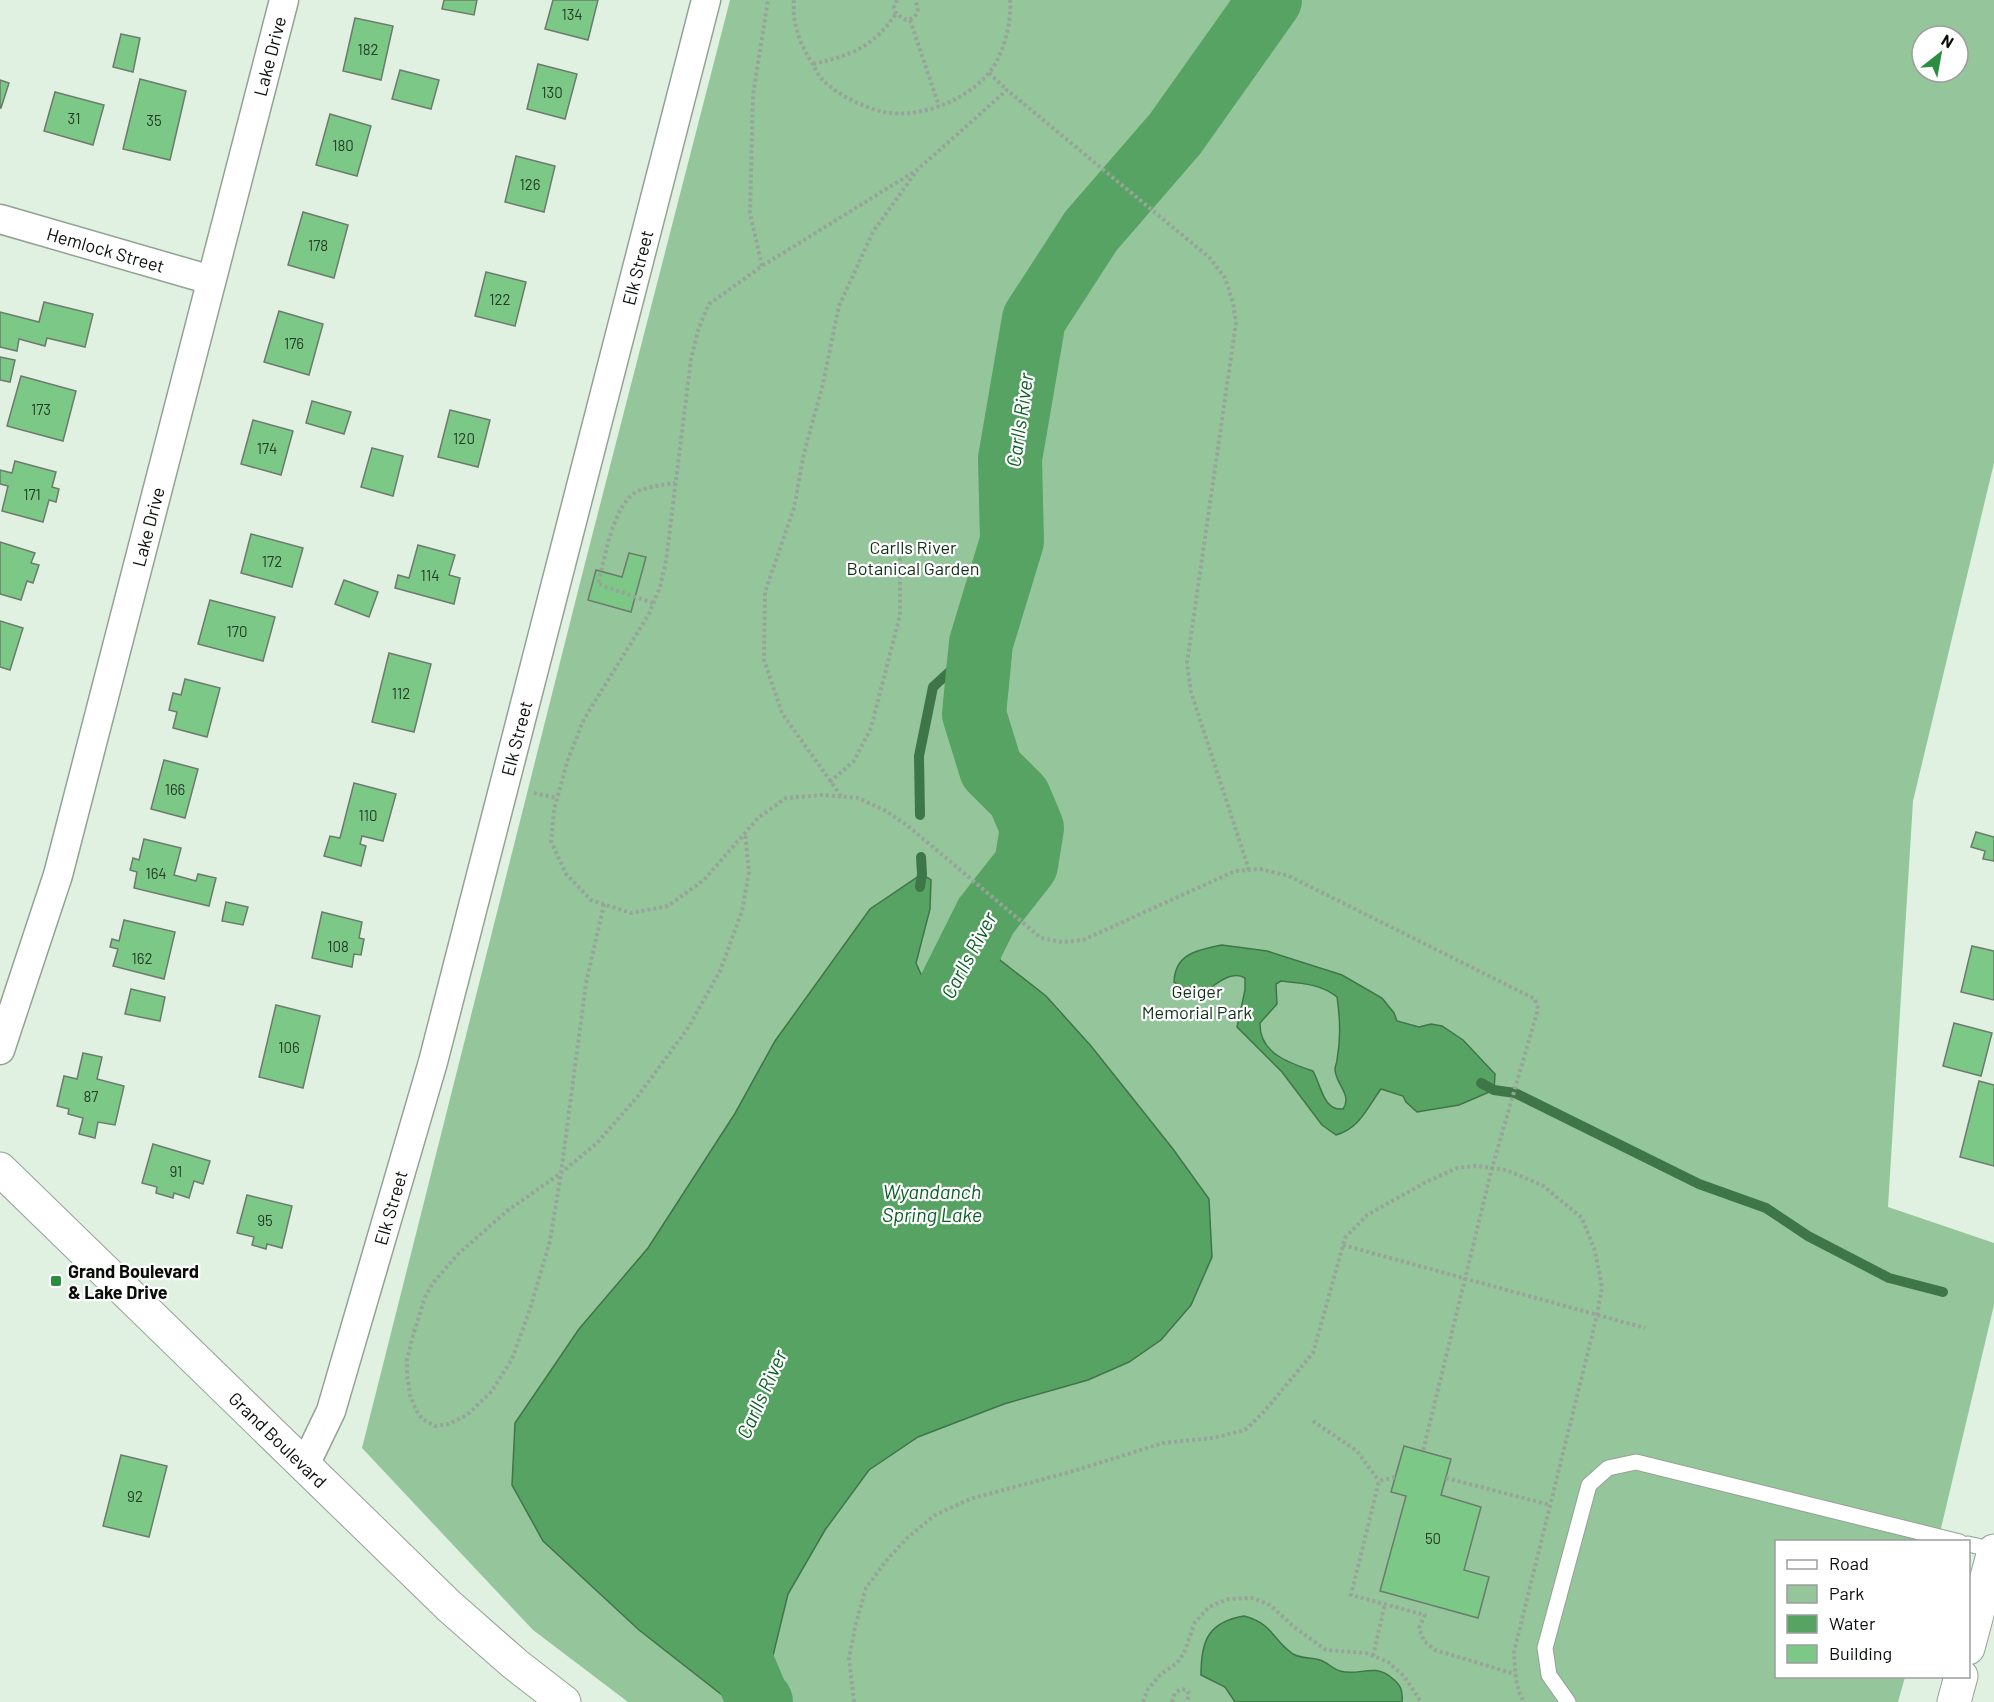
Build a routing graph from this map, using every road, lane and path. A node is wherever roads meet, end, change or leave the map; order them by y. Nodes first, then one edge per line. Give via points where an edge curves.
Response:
1 (284, 0) edge
2 (706, 0) edge
3 (768, 0) edge
4 (794, 0) edge
5 (897, 0) edge
6 (916, 0) edge
7 (1010, 0) edge
8 (896, 14) junction
9 (910, 20) junction
10 (813, 64) junction
11 (989, 73) junction
12 (1007, 90) junction
13 (939, 106) junction
14 (917, 170) junction
15 (0, 219) edge
16 (762, 266) junction
17 (211, 280) junction
18 (675, 483) junction
19 (900, 546) dead end
20 (654, 603) junction
21 (830, 782) junction
22 (526, 791) dead end
23 (841, 796) junction
24 (557, 798) junction
25 (745, 833) junction
26 (1249, 870) junction
27 (604, 904) junction
28 (0, 1050) edge
29 (1492, 1168) junction
30 (0, 1169) edge
31 (561, 1173) junction
32 (1343, 1245) junction
33 (1466, 1279) junction
34 (1598, 1315) junction
35 (1644, 1328) dead end
36 (1312, 1421) dead end
37 (1423, 1451) dead end
38 (304, 1467) junction
39 (1395, 1477) dead end
40 (1446, 1478) dead end
41 (1379, 1481) junction
42 (1550, 1504) junction
43 (1951, 1540) edge
44 (1970, 1544) edge
45 (1994, 1550) edge
46 (1385, 1604) junction
47 (1970, 1640) edge
48 (1373, 1656) junction
49 (1515, 1674) junction
50 (1961, 1678) edge
51 (564, 1702) edge
52 (854, 1702) edge
53 (1143, 1702) edge
54 (1172, 1702) edge
55 (1187, 1702) edge
56 (1421, 1702) edge
57 (1524, 1702) edge
58 (1568, 1702) edge
59 (1954, 1702) edge

1 - 17 street, Lake Drive
2 - 38 street, Elk Street via 433,1062 331,1411
3 - 16 path via 753,95 750,213
4 - 10 path via 801,46
5 - 8 path
6 - 9 path via 918,12
7 - 11 path via 1003,45
8 - 9 path
8 - 10 path via 887,27 855,53
9 - 13 path
10 - 13 path via 821,77 850,100 885,112 922,112
11 - 12 path
11 - 13 path via 957,99
12 - 14 path
12 - 26 path via 1210,258 1225,278 1233,303 1236,323 1187,663 1191,692
14 - 16 path
14 - 21 path via 873,232 839,306 794,508 765,592 764,660 782,713
15 - 17 street, Hemlock Street
16 - 18 path via 709,304 699,327 691,359
17 - 28 street, Lake Drive via 58,874
18 - 20 path via 666,561
18 - 20 path via 653,486 624,502 598,584
19 - 21 path via 900,615 871,728 854,761
20 - 24 path via 584,718
21 - 23 path
22 - 24 path
23 - 25 path via 786,798
23 - 26 path via 858,798 886,811 1041,938 1062,942 1083,940 1235,871
24 - 27 path via 551,841 566,873 591,900
25 - 27 path via 704,880 668,906 631,913
25 - 31 path via 749,872 742,911 720,971 688,1028 638,1096 597,1143
26 - 29 path via 1289,876 1535,999 1538,1009
27 - 31 path via 586,984
29 - 32 path via 1457,1168 1426,1182 1367,1215
29 - 33 path
29 - 34 path via 1542,1185 1582,1218 1595,1251 1602,1287
30 - 38 street, Grand Boulevard
31 - 31 path via 550,1240 512,1359 490,1392 467,1415 435,1426 422,1419 416,1410 407,1375 407,1360 425,1297 457,1255 507,1211
32 - 33 path
32 - 52 path via 1313,1353 1245,1431 1163,1443 970,1499 935,1515 907,1538 866,1588 849,1658
33 - 34 path
33 - 37 path
34 - 35 path
34 - 42 path
36 - 41 path via 1357,1450
38 - 51 street, Grand Boulevard via 463,1619
39 - 41 path
40 - 42 path
41 - 46 path via 1352,1595
42 - 49 path via 1514,1652
43 - 58 lane via 1636,1462 1608,1468 1589,1485 1545,1648 1549,1675
44 - 45 lane
45 - 47 street
46 - 48 path
46 - 49 path via 1425,1615 1419,1628 1424,1641 1435,1650
48 - 53 path via 1326,1650 1270,1605 1252,1598 1228,1599 1209,1607 1195,1622 1184,1653 1148,1689
48 - 56 path via 1388,1662 1404,1676
49 - 57 path
50 - 59 street
54 - 55 path via 1180,1689 1187,1690

